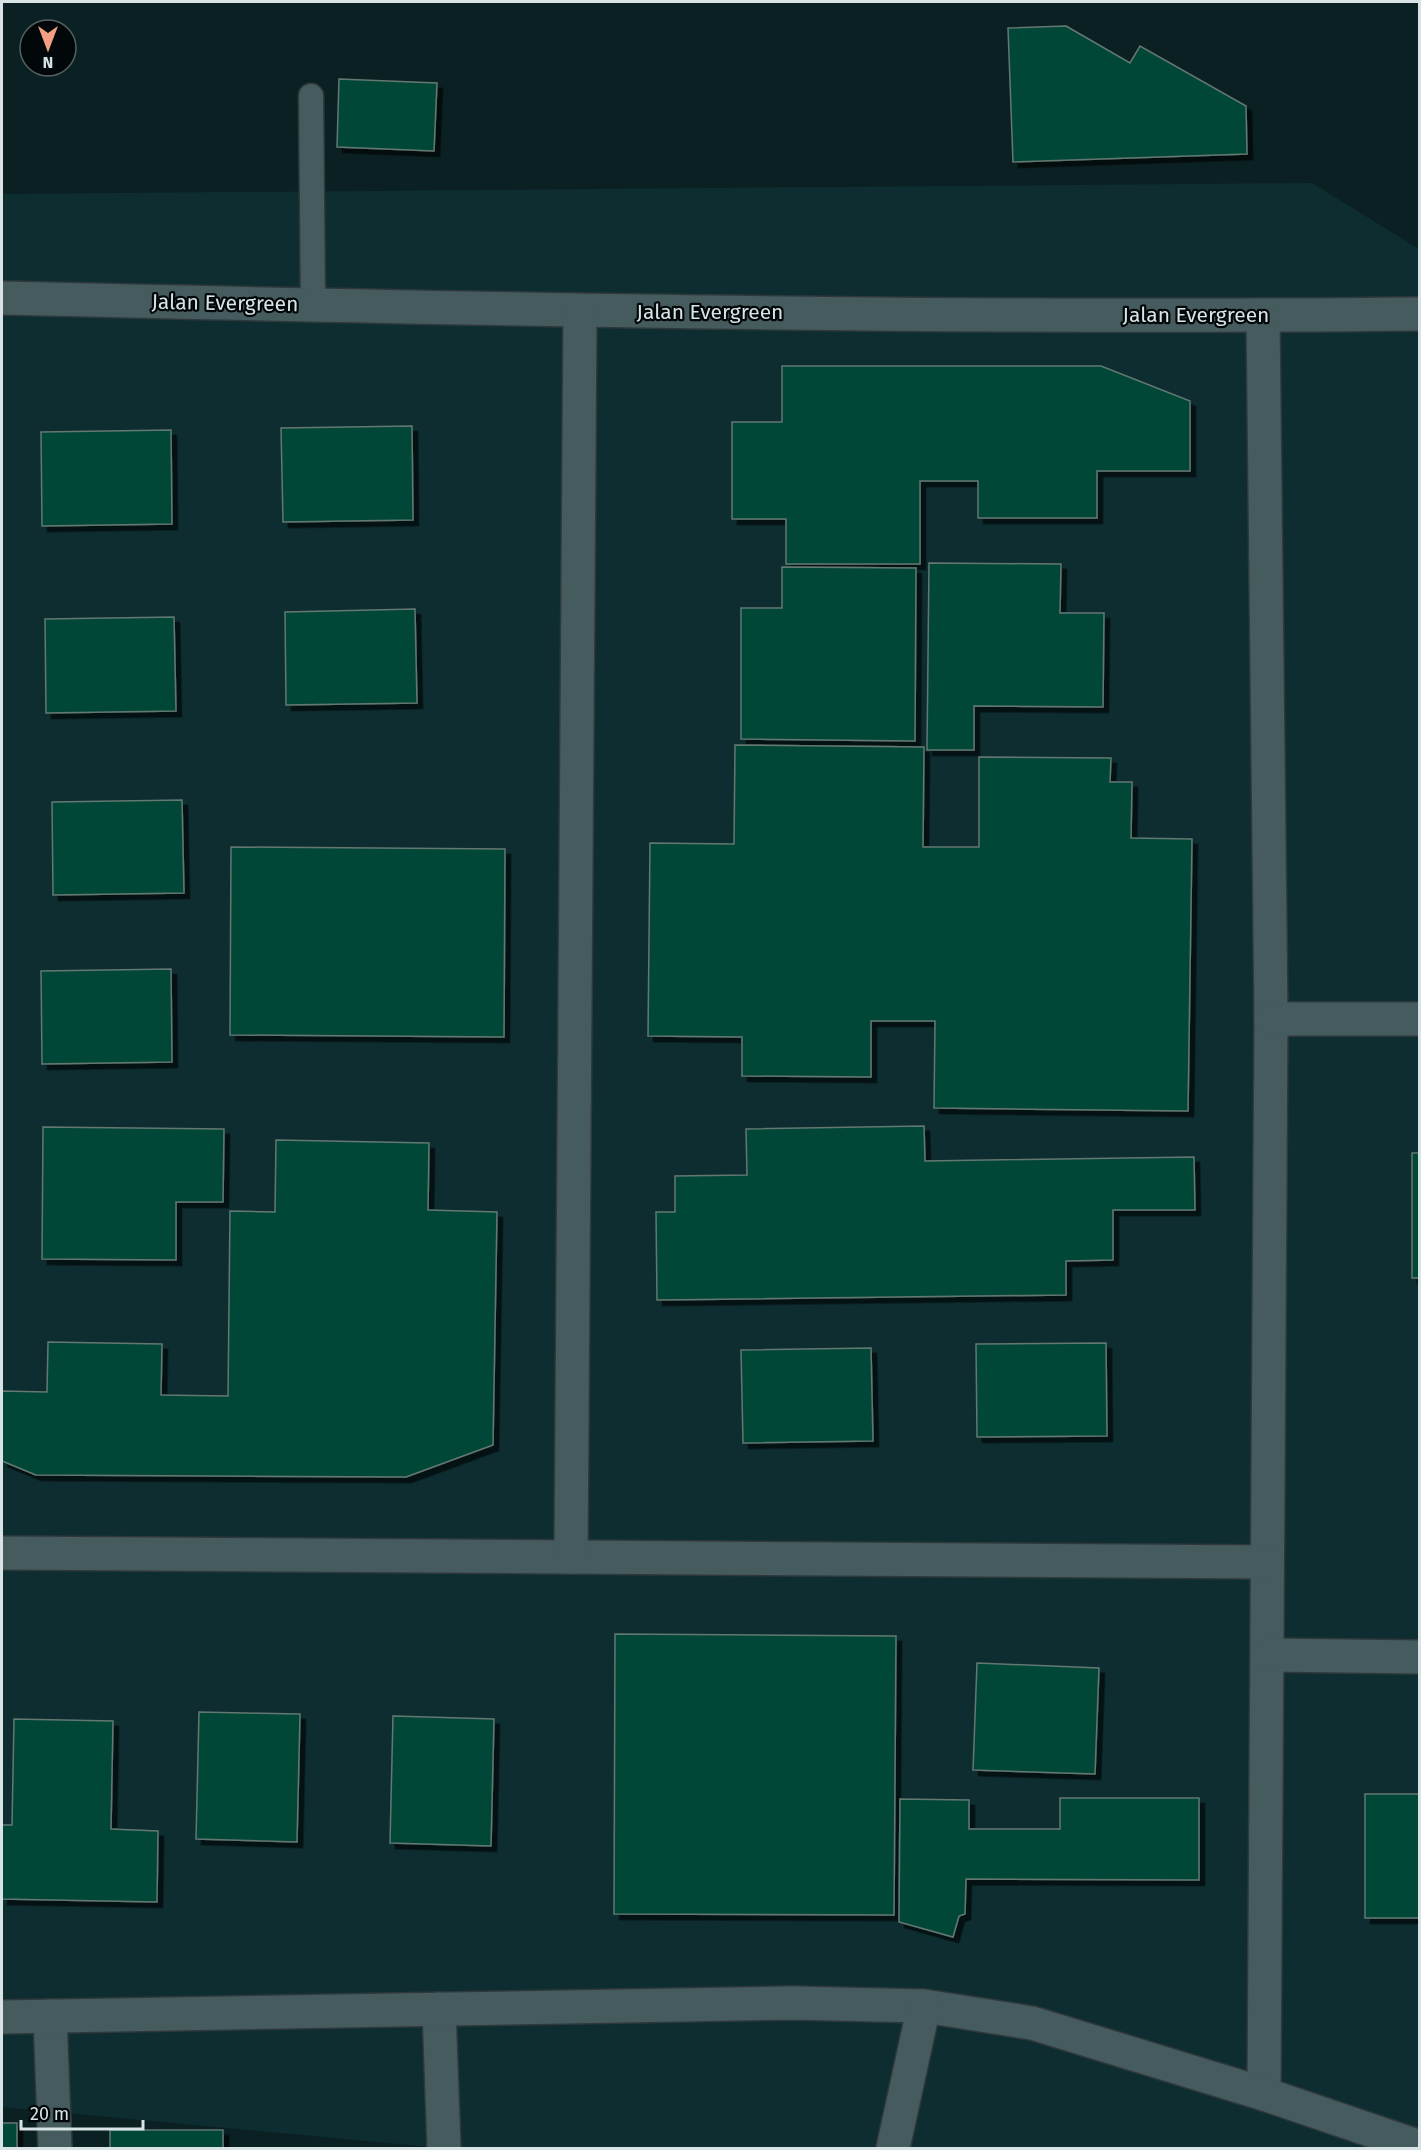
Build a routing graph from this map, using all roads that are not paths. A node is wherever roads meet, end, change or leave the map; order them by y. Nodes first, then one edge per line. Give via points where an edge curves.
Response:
1 (311, 96) dead end
2 (2, 298) edge
3 (313, 305) junction
4 (580, 311) junction
5 (1419, 314) edge
6 (1263, 316) junction
7 (1271, 1019) junction
8 (1419, 1019) edge
9 (2, 1553) edge
10 (571, 1557) junction
11 (1267, 1562) junction
12 (1268, 1655) junction
13 (1419, 1657) edge
14 (924, 2006) junction
15 (439, 2009) junction
16 (50, 2016) junction
17 (2, 2017) edge
18 (1264, 2094) junction
19 (1419, 2147) edge
20 (55, 2148) edge
21 (444, 2148) edge
22 (893, 2148) edge

1 - 3 lane
2 - 3 street, Jalan Evergreen
3 - 4 street, Jalan Evergreen
4 - 6 street, Jalan Evergreen
4 - 10 street
5 - 6 street, Jalan Evergreen
6 - 7 street
7 - 8 street
7 - 11 street
9 - 10 street
10 - 11 street
11 - 12 street
12 - 13 street
12 - 18 street
14 - 15 street
14 - 18 street via 1032,2023
14 - 22 street
15 - 16 street
15 - 21 street
16 - 17 street
16 - 20 street
18 - 19 street

